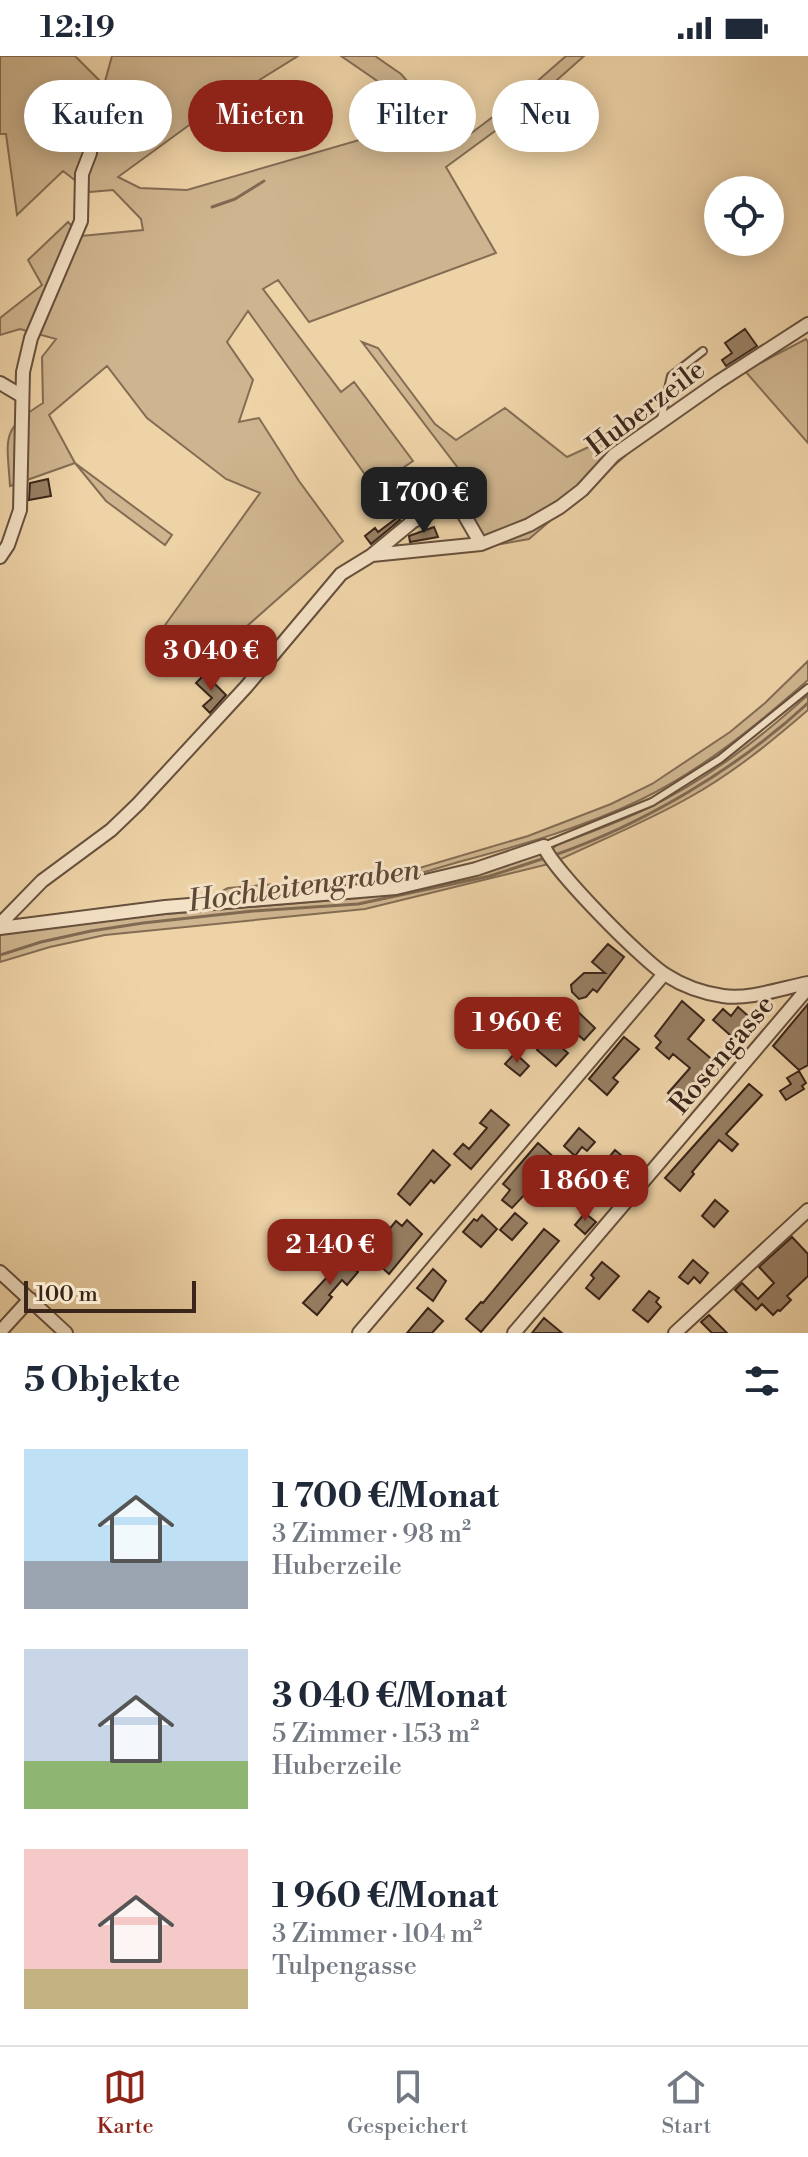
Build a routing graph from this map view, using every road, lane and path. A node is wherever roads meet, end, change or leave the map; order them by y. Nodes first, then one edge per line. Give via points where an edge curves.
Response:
1 (90, 153) dead end
2 (808, 324) edge
3 (703, 351) dead end
4 (0, 383) edge
5 (22, 396) junction
6 (660, 422) junction
7 (481, 544) junction
8 (372, 555) junction
9 (0, 557) edge
10 (808, 688) edge
11 (547, 853) junction
12 (0, 926) edge
13 (664, 974) junction
14 (808, 986) edge
15 (808, 1210) edge
16 (0, 1272) edge
17 (30, 1299) junction
18 (0, 1332) edge
19 (66, 1333) edge
20 (359, 1333) edge
21 (514, 1333) edge
22 (675, 1333) edge

1 - 5 street via 82,174 81,221 31,338
2 - 6 street, Huberzeile
3 - 6 lane via 671,376
4 - 5 street
5 - 9 street via 20,510
6 - 7 street, Huberzeile via 614,455 560,507
7 - 8 street, Huberzeile
7 - 8 street via 459,506 449,503 412,522
8 - 12 street, Huberzeile via 341,574 138,804 42,881
10 - 11 lane via 720,759 652,802
11 - 12 street via 396,888
11 - 13 street via 574,887
13 - 14 street via 726,997
13 - 20 street
14 - 21 street, Rosengasse
15 - 22 street
16 - 17 street
17 - 18 street
17 - 19 street

